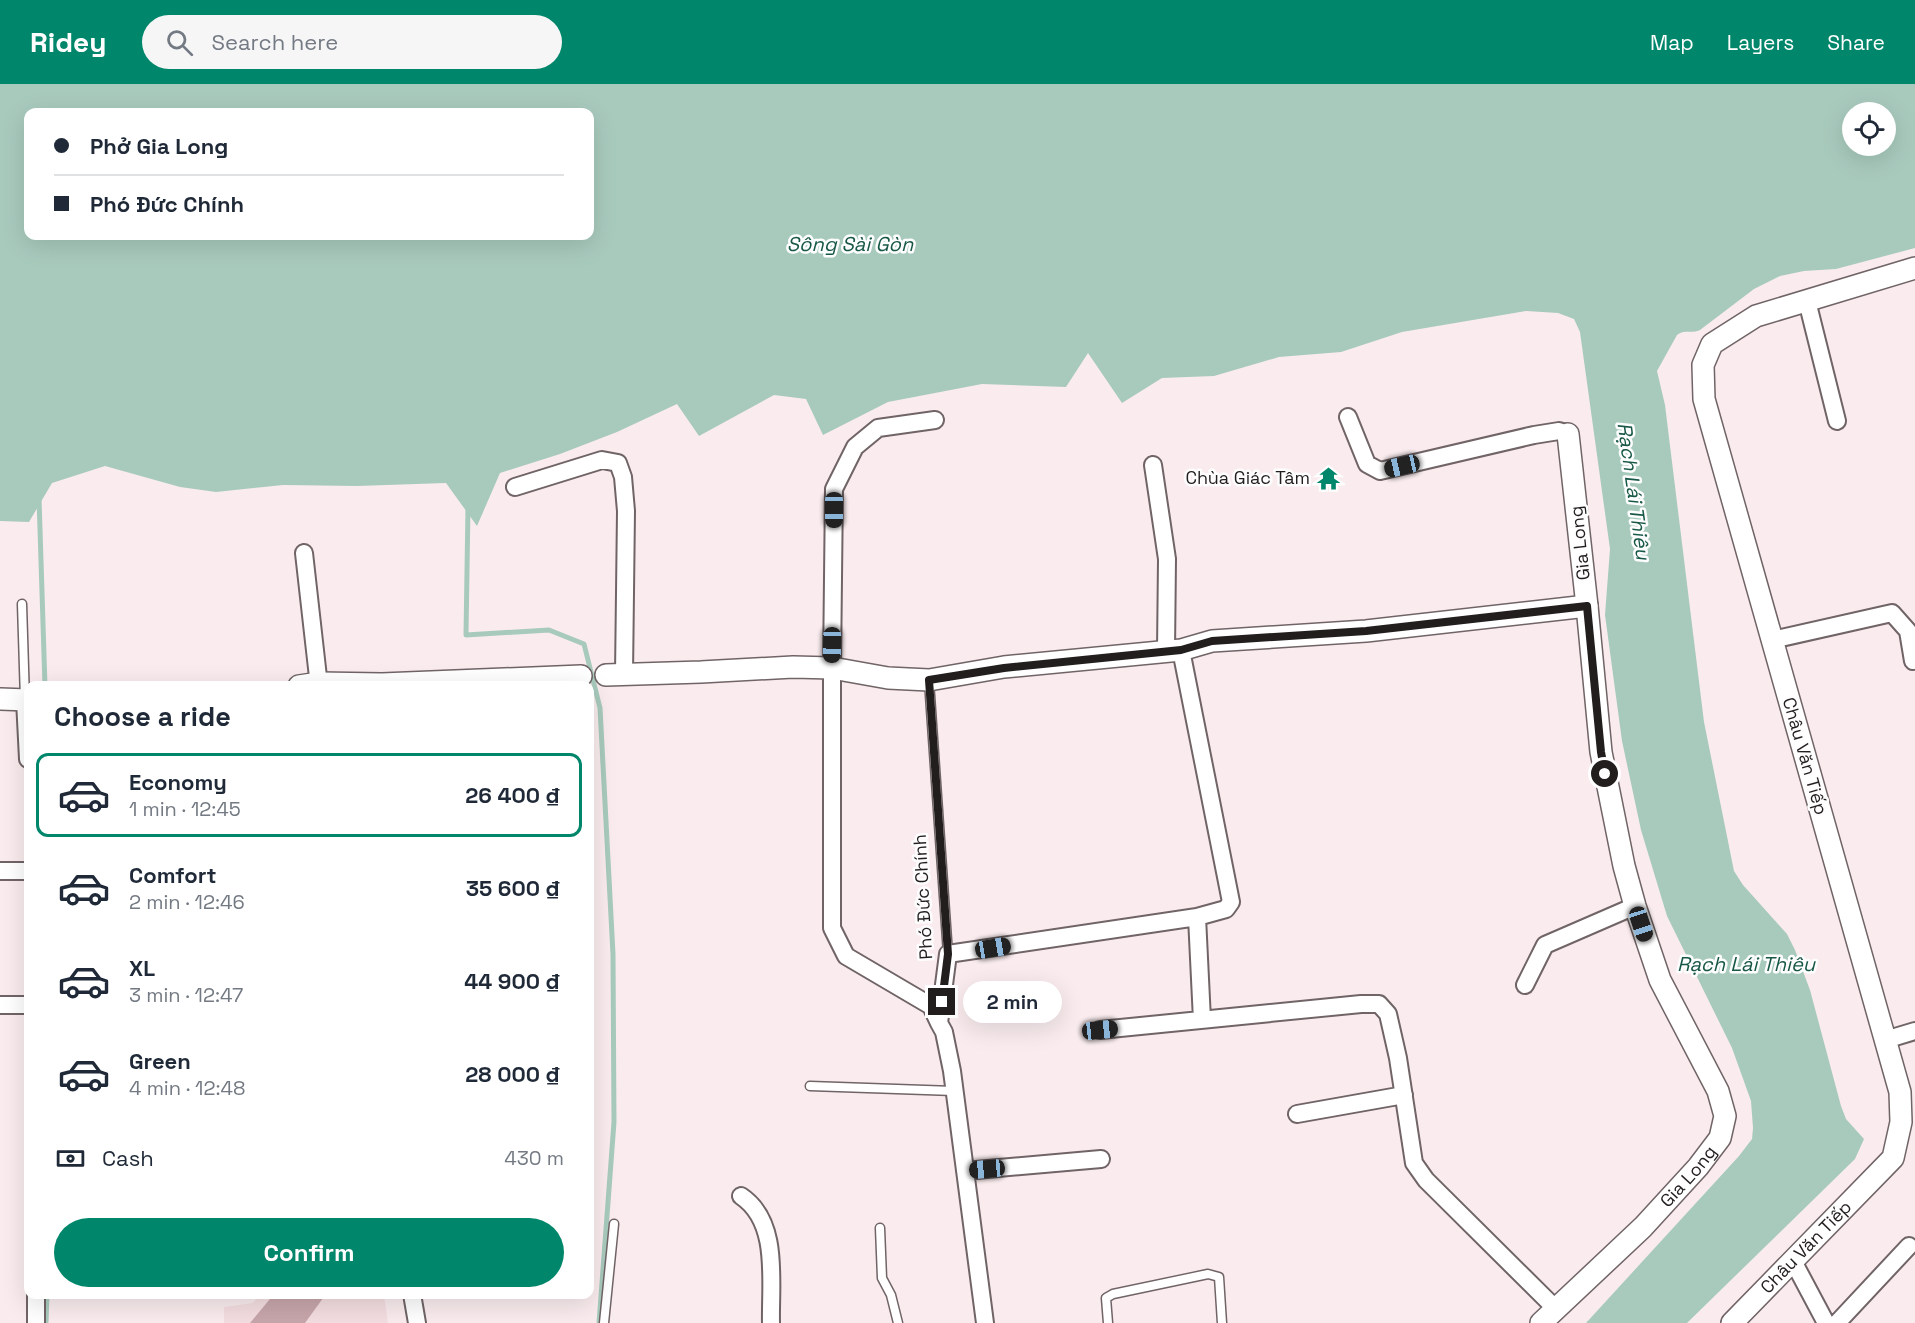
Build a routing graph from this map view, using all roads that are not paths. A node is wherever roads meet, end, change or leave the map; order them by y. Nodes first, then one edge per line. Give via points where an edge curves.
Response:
1 (1915, 268) edge
2 (1807, 301) junction
3 (1348, 417) dead end
4 (935, 420) dead end
5 (1837, 421) dead end
6 (1568, 434) joint
7 (1153, 465) dead end
8 (515, 487) dead end
9 (304, 553) dead end
10 (22, 604) dead end
11 (1587, 606) junction
12 (1772, 640) junction
13 (1174, 650) junction
14 (1913, 661) dead end
15 (832, 668) junction
16 (615, 674) junction
17 (581, 676) joint
18 (929, 680) junction
19 (26, 681) edge
20 (312, 681) edge
21 (457, 681) edge
22 (0, 699) edge
23 (24, 700) edge
24 (0, 871) edge
25 (24, 871) edge
26 (1633, 899) junction
27 (1197, 917) junction
28 (948, 954) junction
29 (1525, 985) dead end
30 (0, 1005) edge
31 (24, 1005) edge
32 (1202, 1020) junction
33 (939, 1023) junction
34 (1100, 1030) dead end
35 (1915, 1031) edge
36 (1885, 1040) junction
37 (810, 1086) dead end
38 (954, 1091) junction
39 (1404, 1095) junction
40 (1297, 1114) dead end
41 (1101, 1158) dead end
42 (964, 1171) junction
43 (741, 1196) dead end
44 (614, 1224) dead end
45 (880, 1228) dead end
46 (1910, 1246) dead end
47 (1793, 1261) junction
48 (36, 1299) edge
49 (413, 1299) edge
50 (1548, 1316) edge
51 (36, 1323) edge
52 (417, 1323) edge
53 (604, 1323) edge
54 (771, 1323) edge
55 (898, 1323) edge
56 (985, 1323) edge
57 (1108, 1323) edge
58 (1222, 1323) edge
59 (1732, 1323) edge
60 (1826, 1323) edge
61 (1837, 1323) edge

1 - 2 street, Châu Văn Tiếp
2 - 5 street
2 - 12 street, Châu Văn Tiếp via 1756,316 1712,344 1703,365 1704,399
3 - 6 street via 1366,464 1380,471 1534,435 1559,431
4 - 15 street via 878,428 855,447 834,489
6 - 11 street, Gia Long
7 - 13 street via 1167,559
8 - 16 street via 602,460 618,463 626,511
9 - 20 street
10 - 19 lane
11 - 13 street via 1366,631 1212,641
11 - 26 street, Gia Long via 1601,752
12 - 14 street via 1892,613 1908,631
12 - 36 street, Châu Văn Tiếp
13 - 18 street
13 - 27 street via 1231,902 1226,909
15 - 16 street
15 - 18 street via 888,678
15 - 33 street via 832,928 846,956 931,1006
16 - 17 street
17 - 21 street
18 - 28 lane, Phó Đức Chính
22 - 23 street
24 - 25 street
26 - 29 street via 1545,945
26 - 50 street, Gia Long via 1660,980 1718,1091 1725,1116 1720,1138 1698,1167 1643,1227
27 - 28 street
27 - 32 street
28 - 33 street, Phó Đức Chính
30 - 31 street
32 - 34 street
32 - 39 street via 1379,1004 1388,1014
33 - 38 street, Phó Đức Chính
35 - 36 street
36 - 47 street, Châu Văn Tiếp via 1900,1092 1901,1122 1893,1158
37 - 38 lane
38 - 42 street, Phó Đức Chính
39 - 40 street
39 - 50 street via 1414,1163
41 - 42 street
42 - 56 street, Phó Đức Chính
43 - 54 street via 752,1203 762,1218 770,1240
44 - 53 lane
45 - 55 lane via 882,1278
46 - 61 street
47 - 59 street, Châu Văn Tiếp
47 - 60 street
48 - 51 street
49 - 52 street
57 - 58 lane via 1106,1298 1113,1294 1208,1274 1219,1277

